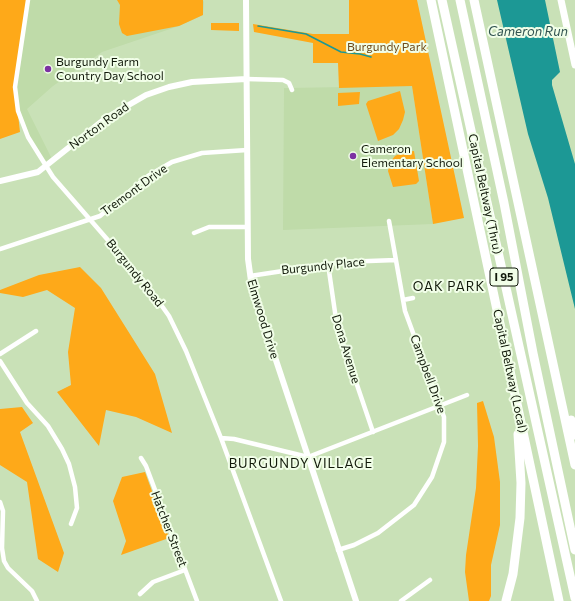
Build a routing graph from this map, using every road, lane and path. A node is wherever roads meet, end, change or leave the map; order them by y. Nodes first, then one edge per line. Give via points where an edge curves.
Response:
1 (28, 0) edge
2 (246, 0) edge
3 (431, 0) edge
4 (442, 0) edge
5 (460, 0) edge
6 (474, 0) edge
7 (561, 0) edge
8 (575, 64) edge
9 (246, 79) junction
10 (292, 90) dead end
11 (247, 150) junction
12 (46, 166) junction
13 (0, 181) edge
14 (90, 220) junction
15 (389, 221) dead end
16 (248, 227) junction
17 (194, 233) dead end
18 (0, 250) edge
19 (396, 260) junction
20 (328, 264) junction
21 (250, 276) junction
22 (413, 298) dead end
23 (403, 300) junction
24 (36, 331) dead end
25 (545, 331) junction
26 (0, 354) edge
27 (0, 361) edge
28 (513, 389) junction
29 (467, 395) dead end
30 (440, 406) junction
31 (373, 432) junction
32 (575, 435) edge
33 (221, 438) junction
34 (308, 457) junction
35 (141, 458) dead end
36 (575, 465) edge
37 (0, 502) edge
38 (71, 524) dead end
39 (574, 547) edge
40 (338, 550) junction
41 (516, 553) junction
42 (185, 570) junction
43 (430, 580) dead end
44 (140, 594) dead end
45 (575, 598) edge
46 (37, 601) edge
47 (197, 601) edge
48 (282, 601) edge
49 (356, 601) edge
50 (400, 601) edge
51 (500, 601) edge
52 (506, 601) edge
53 (560, 601) edge

1 - 12 street, Burgundy Road via 16,72 17,105 28,137
2 - 9 street, Elmwood Drive
3 - 28 highway, Capital Beltway (Local) / I 95
4 - 45 highway, Capital Beltway (Thru) / I 95
5 - 39 highway, Capital Beltway (Thru) / I 95
6 - 25 highway, I 95
7 - 8 main road
9 - 10 street, Norton Road via 283,80 289,83
9 - 11 street, Elmwood Drive
9 - 12 street, Norton Road via 192,82 146,95 106,118
11 - 14 street, Tremont Drive via 202,153 172,162 148,176 100,216
11 - 16 street, Elmwood Drive
12 - 13 street, Norton Road via 34,173
12 - 14 street, Burgundy Road
14 - 18 street, Tremont Drive
14 - 33 street, Burgundy Road via 147,285 168,316 186,351
15 - 19 street, Campbell Drive
16 - 17 street via 209,227
16 - 21 street, Elmwood Drive
19 - 20 street, Burgundy Place
19 - 23 street, Campbell Drive
20 - 21 street, Burgundy Place
20 - 31 street, Dona Avenue via 338,326
21 - 34 street, Elmwood Drive
22 - 23 street
23 - 30 street, Campbell Drive via 408,322
24 - 26 street
25 - 32 highway
25 - 36 highway, I 95
27 - 38 street via 27,404 48,426 69,464 77,508
28 - 41 highway via 521,483
28 - 53 highway, Capital Beltway (Local) / I 95
29 - 30 street
30 - 31 street
30 - 40 street, Campbell Drive via 445,425 444,442 432,477 421,497 406,513 378,534
31 - 34 street
33 - 34 street
33 - 48 street, Burgundy Road
34 - 40 street, Elmwood Drive
35 - 42 street, Hatcher Street
37 - 46 street via 3,511 4,561
40 - 49 street, Elmwood Drive
41 - 51 highway
41 - 52 highway
42 - 44 street via 153,582
42 - 47 street, Hatcher Street
43 - 50 street

